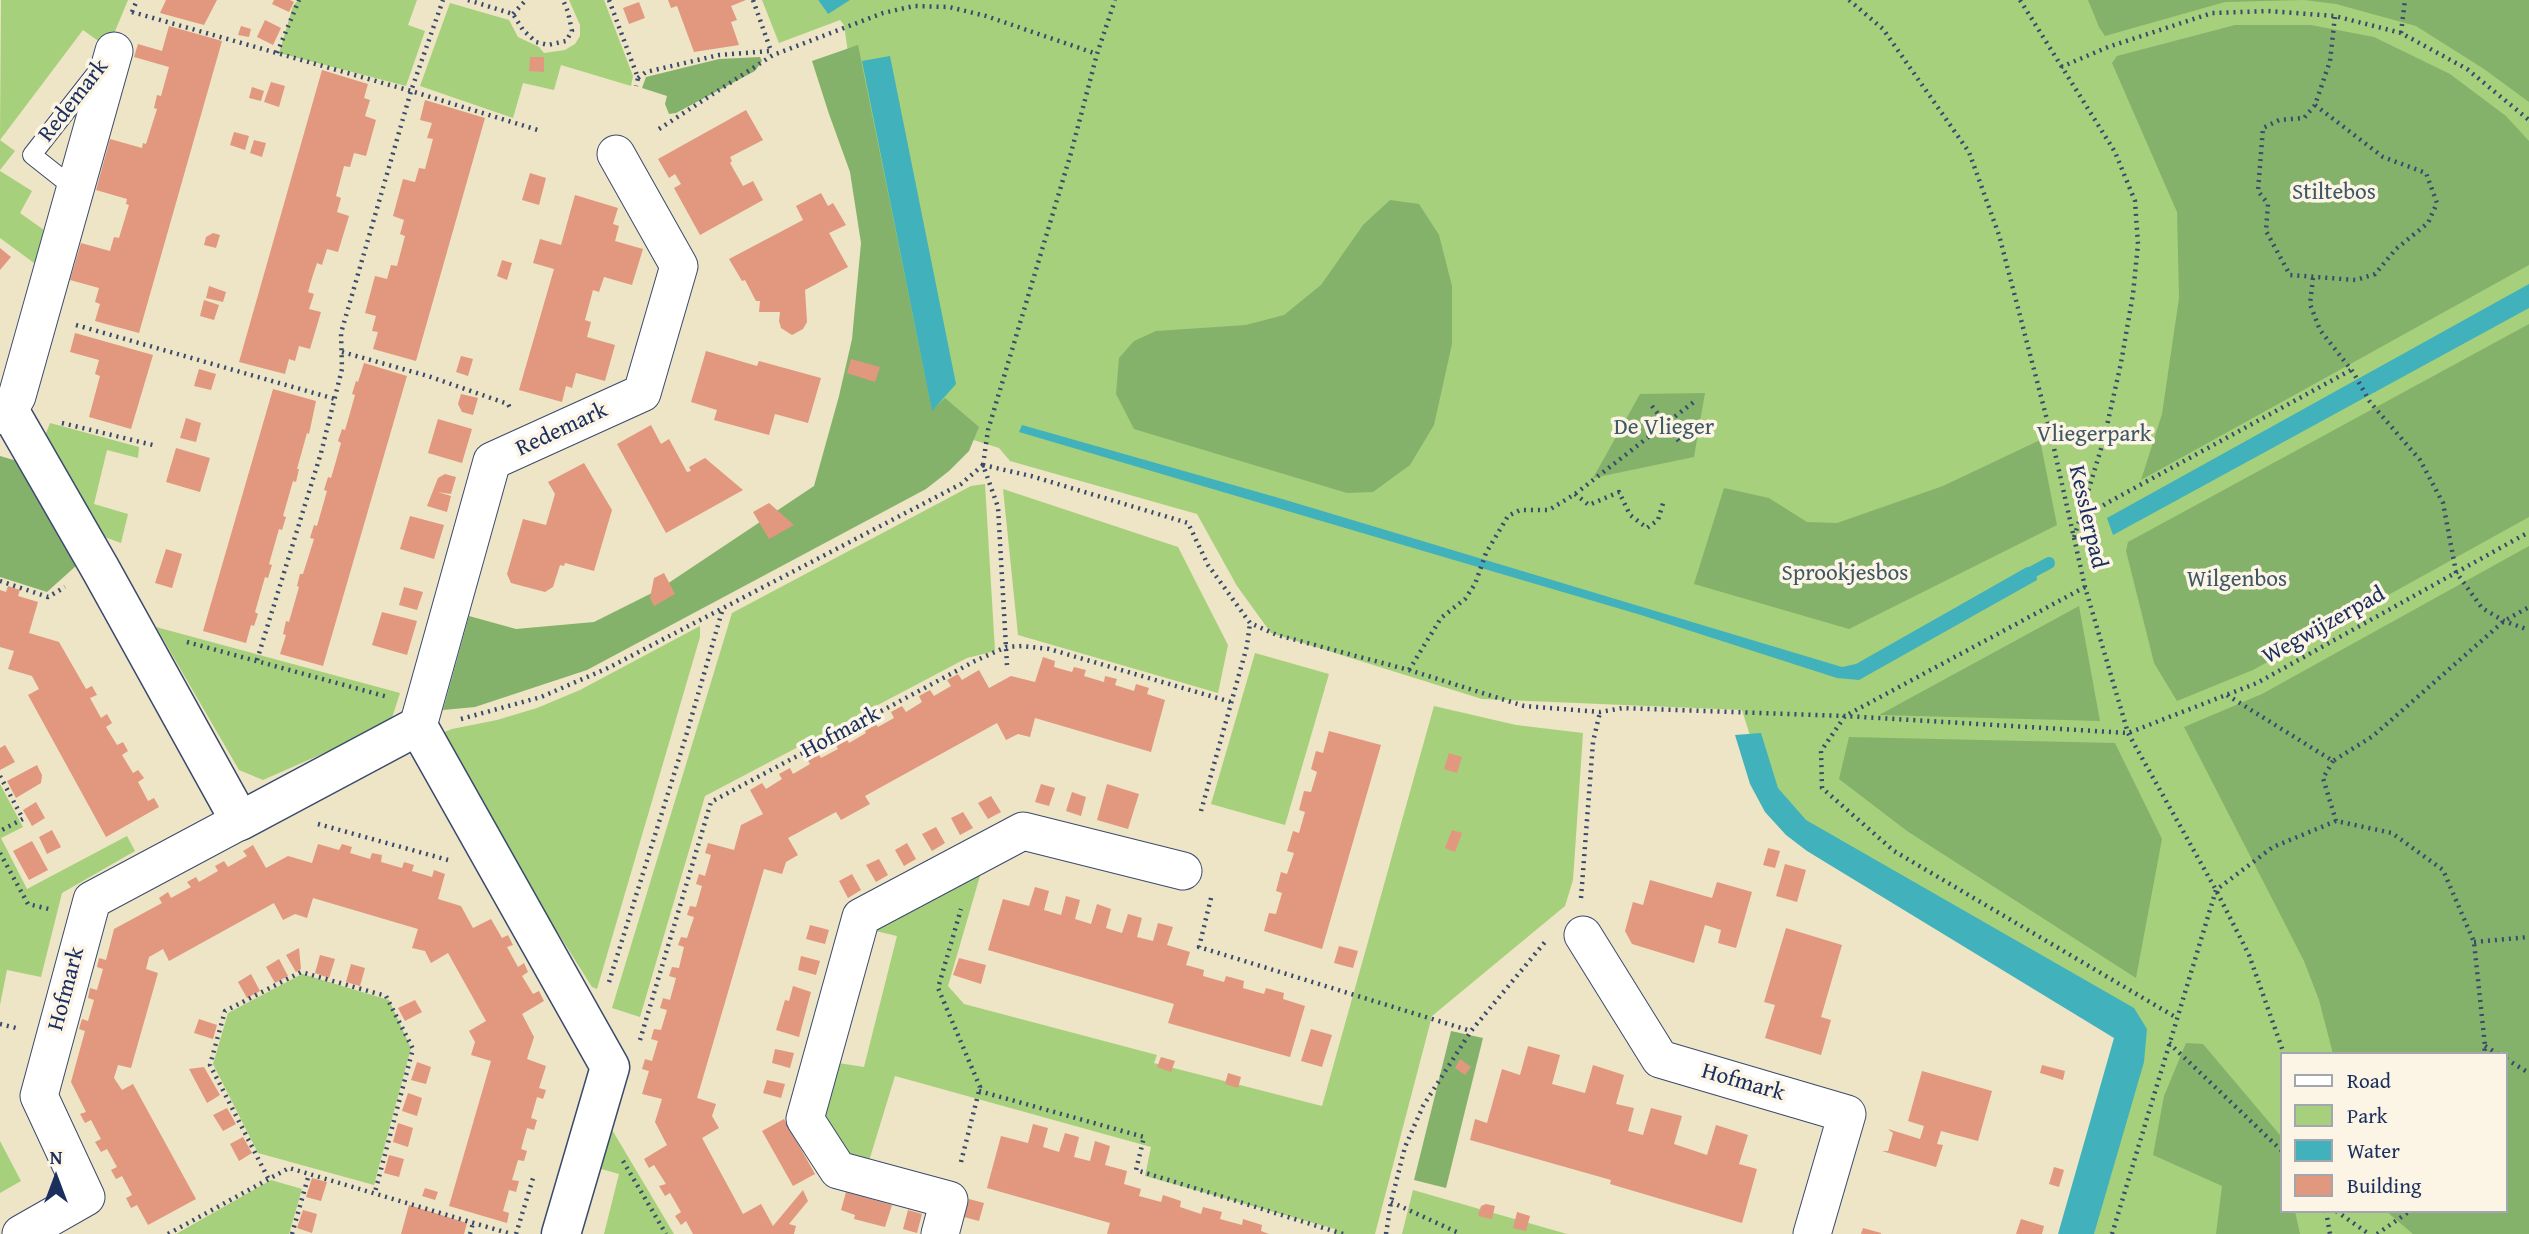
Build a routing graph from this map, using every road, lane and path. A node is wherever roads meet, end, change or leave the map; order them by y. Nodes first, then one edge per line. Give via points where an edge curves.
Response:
1 (299, 0) edge
2 (443, 0) edge
3 (468, 0) edge
4 (526, 0) edge
5 (563, 0) edge
6 (609, 0) edge
7 (753, 0) edge
8 (1115, 0) edge
9 (1849, 0) edge
10 (2020, 0) edge
11 (2405, 0) edge
12 (132, 12) dead end
13 (513, 14) junction
14 (2335, 16) junction
15 (2400, 33) junction
16 (114, 51) joint
17 (277, 53) junction
18 (771, 53) junction
19 (1097, 54) junction
20 (2061, 66) junction
21 (638, 78) junction
22 (636, 86) dead end
23 (411, 91) junction
24 (2315, 105) junction
25 (2527, 113) edge
26 (2529, 120) edge
27 (659, 129) dead end
28 (541, 131) dead end
29 (617, 154) dead end
30 (75, 189) junction
31 (2312, 278) junction
32 (40, 314) junction
33 (342, 352) junction
34 (2352, 371) junction
35 (335, 399) junction
36 (1695, 401) dead end
37 (1652, 406) dead end
38 (5, 413) edge
39 (1664, 424) junction
40 (1681, 444) dead end
41 (157, 446) dead end
42 (529, 446) junction
43 (983, 465) junction
44 (1575, 494) junction
45 (1664, 500) dead end
46 (2079, 522) junction
47 (2529, 532) edge
48 (2073, 541) junction
49 (99, 566) junction
50 (2456, 572) junction
51 (0, 581) edge
52 (2085, 587) junction
53 (2529, 607) edge
54 (723, 608) junction
55 (2504, 621) junction
56 (1250, 623) junction
57 (132, 628) junction
58 (2529, 631) edge
59 (1006, 647) junction
60 (257, 660) junction
61 (1007, 665) dead end
62 (1409, 670) junction
63 (2227, 694) junction
64 (1231, 702) junction
65 (1600, 712) junction
66 (1844, 716) junction
67 (420, 719) junction
68 (2128, 733) junction
69 (2333, 761) junction
70 (0, 776) edge
71 (1201, 811) dead end
72 (251, 815) junction
73 (2336, 821) junction
74 (0, 831) edge
75 (0, 853) edge
76 (977, 855) junction
77 (1183, 871) dead end
78 (502, 875) junction
79 (2216, 890) junction
80 (1213, 894) dead end
81 (86, 918) junction
82 (1566, 937) junction
83 (2529, 937) edge
84 (2474, 942) junction
85 (2177, 1018) junction
86 (1471, 1031) junction
87 (593, 1035) junction
88 (2169, 1043) junction
89 (2485, 1046) junction
90 (637, 1051) dead end
91 (2283, 1052) edge
92 (2484, 1052) edge
93 (2495, 1052) edge
94 (2508, 1060) edge
95 (2529, 1073) edge
96 (979, 1091) junction
97 (2280, 1149) edge
98 (619, 1155) dead end
99 (309, 1174) junction
100 (268, 1178) junction
101 (375, 1192) junction
102 (1391, 1202) junction
103 (2326, 1213) edge
104 (2339, 1213) edge
105 (2407, 1213) edge
106 (945, 1217) edge
107 (473, 1223) junction
108 (59, 1225) edge
109 (21, 1234) edge
110 (168, 1234) edge
111 (292, 1234) edge
112 (470, 1234) edge
113 (511, 1234) edge
114 (561, 1234) edge
115 (666, 1234) edge
116 (1343, 1234) edge
117 (1386, 1234) edge
118 (1461, 1234) edge
119 (1812, 1234) edge
120 (2112, 1234) edge
121 (2330, 1234) edge
122 (2369, 1234) edge
123 (2377, 1234) edge

1 - 17 path
2 - 23 path
3 - 13 path
4 - 13 path
5 - 13 path via 572,32 566,41 536,42
6 - 21 path
7 - 18 path
8 - 19 path
9 - 48 path, Kesslerpad via 1884,29 1969,152 1999,235 2025,332
10 - 20 path
11 - 15 path
12 - 17 path
14 - 15 path
14 - 20 path via 2212,13
14 - 24 path via 2330,61
15 - 25 path via 2467,69
16 - 30 street, Redemark
16 - 30 lane, Redemark via 32,155
17 - 23 path
18 - 19 path via 914,6 949,7 986,16
18 - 21 path via 711,57 646,72
18 - 27 path
19 - 43 path via 988,430
20 - 46 path via 2115,152 2135,201 2138,244 2121,363
21 - 22 path
23 - 28 path
23 - 33 path via 341,333
24 - 31 path via 2304,118 2279,120 2263,128 2258,191 2268,204 2266,232 2290,275
24 - 31 path via 2383,157 2426,173 2437,203 2428,223 2375,274 2356,281
25 - 26 path
29 - 42 street, Redemark via 678,266 642,393
30 - 32 street, Redemark
31 - 34 path via 2311,304 2320,330
32 - 35 path
32 - 38 street, Redemark via 17,396
33 - 35 path
33 - 42 path via 508,404
34 - 46 path via 2106,503
34 - 50 path via 2370,402 2420,460 2443,503
35 - 60 path
36 - 39 path
37 - 39 path
38 - 41 path
38 - 49 street
39 - 40 path
39 - 44 path
42 - 67 street, Redemark via 492,461
43 - 54 path via 961,484
43 - 56 path via 1188,523 1208,565
43 - 59 path via 998,507
44 - 45 path via 1589,505 1619,492 1630,515 1647,528 1658,520
44 - 62 path via 1549,510 1520,510 1508,516 1465,599 1441,618
46 - 48 path
47 - 50 path, Wegwijzerpad
48 - 52 path, Kesslerpad
49 - 51 path via 48,597
49 - 57 street
50 - 55 path via 2482,608
50 - 63 path, Wegwijzerpad via 2257,683
52 - 66 path
52 - 68 path, Kesslerpad
53 - 55 path
54 - 67 path via 541,697 465,719
54 - 87 path
55 - 58 path
55 - 69 path via 2372,736
56 - 62 path via 1277,635
56 - 64 path
57 - 60 path
57 - 72 street
59 - 61 path
59 - 64 path, Hofmark via 1049,649
59 - 90 path, Hofmark via 711,802
60 - 67 path
62 - 65 path via 1524,706
63 - 68 path, Wegwijzerpad
63 - 69 path
64 - 71 path
65 - 66 path via 1623,708
65 - 82 path via 1593,742 1580,915
66 - 68 path
66 - 85 path via 1821,751 1822,788 1894,851
67 - 72 street, Hofmark
67 - 78 street
68 - 79 path, Kesslerpad
69 - 73 path via 2323,778
70 - 74 path via 23,820
72 - 78 path
72 - 81 street, Hofmark via 92,900
73 - 79 path via 2273,847
73 - 84 path via 2392,833 2443,870
75 - 81 path via 28,904
76 - 77 street via 1023,831
76 - 96 path via 939,988
76 - 106 street via 861,917 806,1119 838,1170
78 - 87 street
79 - 85 path
79 - 91 path, Kesslerpad via 2249,955
80 - 86 path via 1199,947
81 - 108 street, Hofmark via 38,1096 86,1197
82 - 86 path
82 - 119 street, Hofmark via 1660,1059 1847,1114
83 - 84 path
84 - 89 path
85 - 88 path
86 - 102 path via 1423,1106 1405,1147
87 - 114 street via 610,1067
88 - 97 path
88 - 120 path
89 - 92 path
89 - 93 path
94 - 95 path
96 - 106 path
96 - 116 path via 1144,1137 1136,1170
98 - 115 path
99 - 100 path via 289,1168
99 - 101 path
99 - 111 path
100 - 101 path via 210,1065 225,1011 301,972 386,996 413,1049
100 - 110 path
101 - 107 path
102 - 117 path
102 - 118 path
103 - 121 path
104 - 122 path
105 - 123 path
107 - 112 path
107 - 113 path
108 - 109 street, Hofmark

